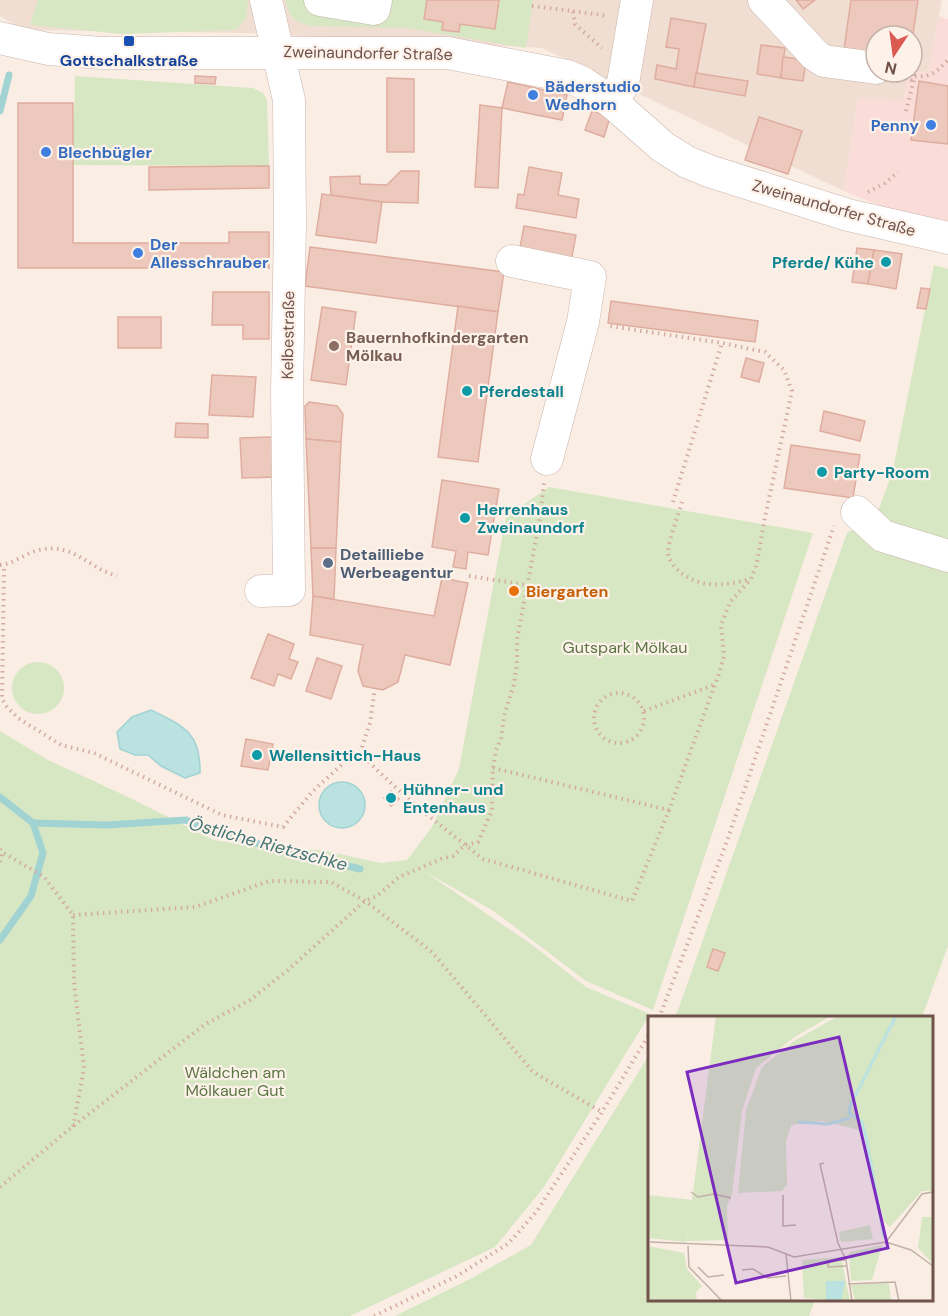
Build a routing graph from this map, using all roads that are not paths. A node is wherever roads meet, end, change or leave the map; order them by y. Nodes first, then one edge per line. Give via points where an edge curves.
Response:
1 (266, 0) edge
2 (320, 0) edge
3 (376, 0) edge
4 (764, 0) edge
5 (635, 10) edge
6 (1, 41) edge
7 (279, 52) junction
8 (864, 66) edge
9 (613, 103) junction
10 (948, 238) edge
11 (512, 261) dead end
12 (548, 459) road end
13 (846, 519) road end
14 (948, 556) edge
15 (261, 591) dead end

1 - 7 street
2 - 3 street via 374,9
4 - 8 street via 824,61
5 - 9 street via 623,83
6 - 7 street, Zweinaundorfer Straße via 102,53
7 - 9 street, Zweinaundorfer Straße via 460,55 567,76
7 - 15 street, Kelbestraße via 289,100 289,590
9 - 10 street, Zweinaundorfer Straße via 663,147 709,171 848,215
11 - 12 street via 590,277 583,322
13 - 14 street via 883,536

